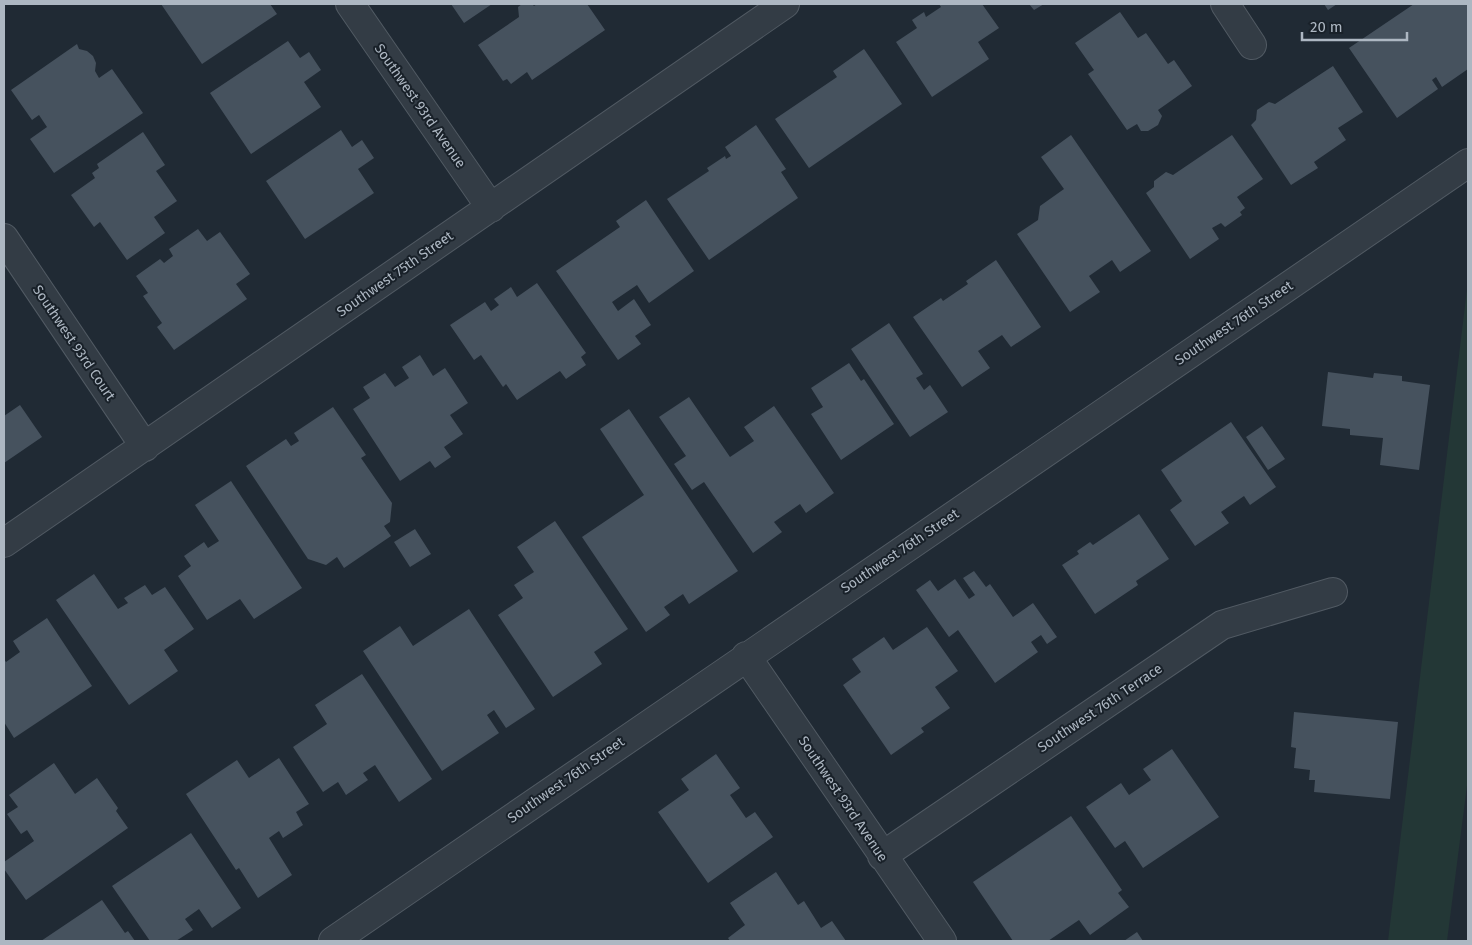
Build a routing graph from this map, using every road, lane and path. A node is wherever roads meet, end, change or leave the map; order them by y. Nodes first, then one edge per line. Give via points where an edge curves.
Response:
1 (350, 4) edge
2 (785, 4) edge
3 (1225, 4) edge
4 (1252, 45) dead end
5 (1468, 163) edge
6 (491, 208) junction
7 (4, 238) edge
8 (145, 447) junction
9 (4, 543) edge
10 (1333, 592) dead end
11 (746, 656) junction
12 (882, 856) junction
13 (332, 941) edge
14 (942, 941) edge

1 - 6 street, Southwest 93rd Avenue
2 - 6 street, Southwest 75th Street
3 - 4 street
5 - 11 street, Southwest 76th Street
6 - 8 street, Southwest 75th Street
7 - 8 street, Southwest 93rd Court
8 - 9 street, Southwest 75th Street
10 - 12 street, Southwest 76th Terrace via 1222,625
11 - 12 street, Southwest 93rd Avenue
11 - 13 street, Southwest 76th Street
12 - 14 street, Southwest 93rd Avenue

